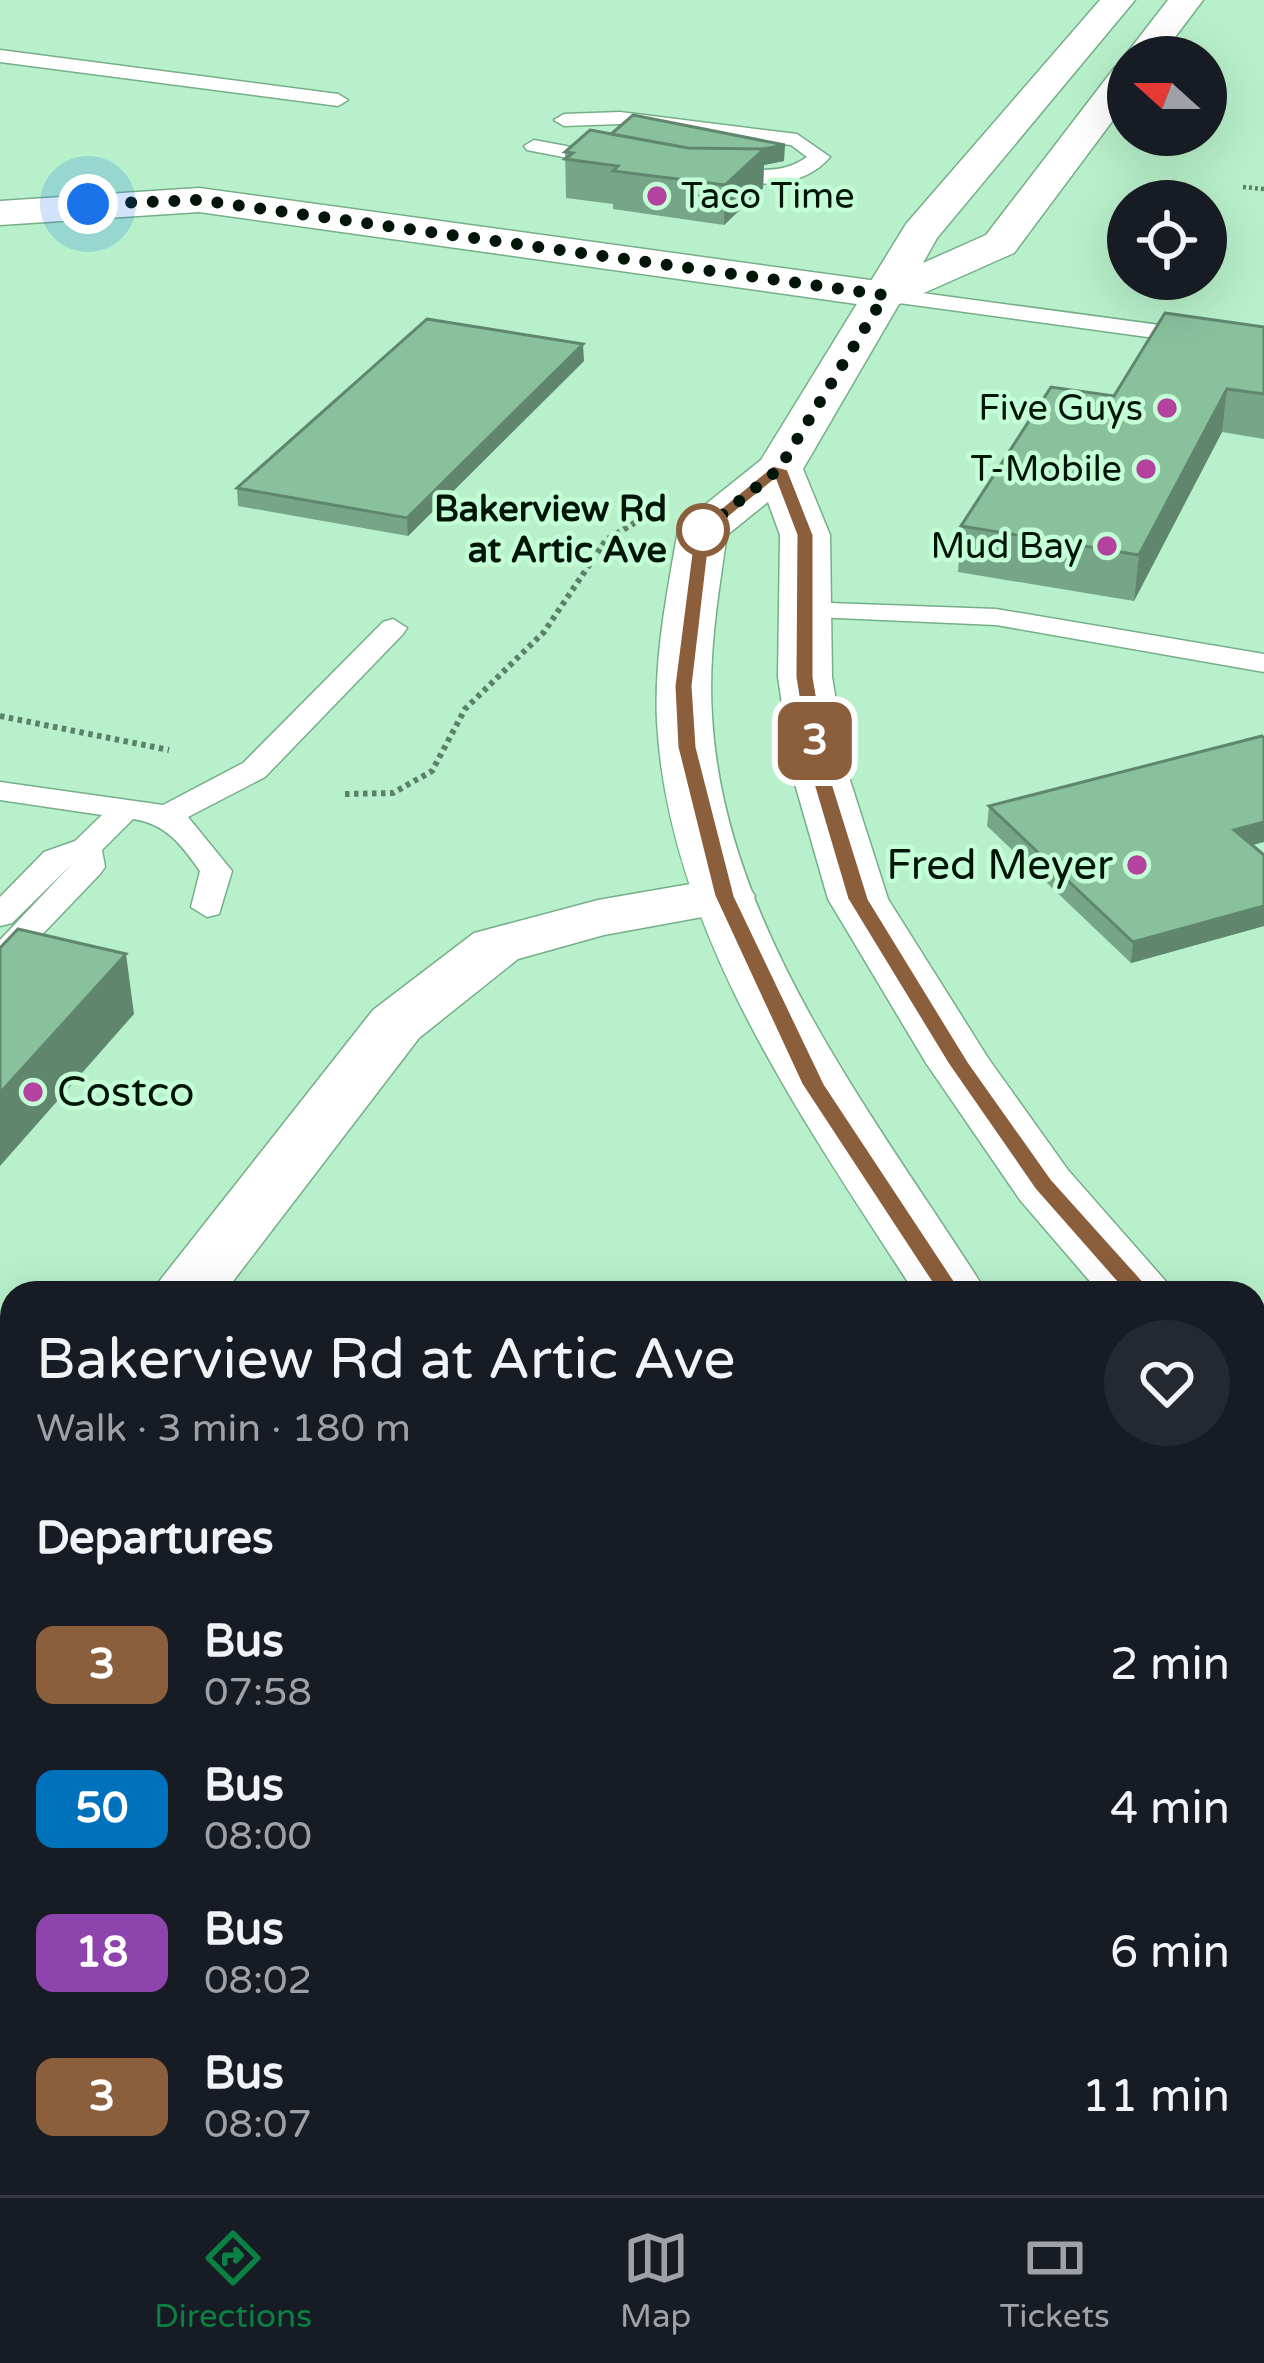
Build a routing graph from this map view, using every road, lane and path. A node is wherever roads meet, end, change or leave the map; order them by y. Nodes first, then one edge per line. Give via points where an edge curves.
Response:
1 (1118, 0) edge
2 (1186, 0) edge
3 (1158, 36) edge
4 (0, 56) edge
5 (338, 100) dead end
6 (1107, 103) edge
7 (564, 121) dead end
8 (534, 146) dead end
9 (645, 165) edge
10 (686, 170) edge
11 (1243, 187) dead end
12 (1264, 189) edge
13 (0, 213) edge
14 (885, 295) junction
15 (1264, 346) edge
16 (779, 469) junction
17 (647, 521) dead end
18 (802, 610) junction
19 (393, 628) dead end
20 (1264, 663) edge
21 (0, 716) edge
22 (186, 754) dead end
23 (0, 791) edge
24 (345, 794) dead end
25 (126, 809) junction
26 (168, 815) junction
27 (86, 848) junction
28 (725, 896) junction
29 (207, 907) dead end
30 (0, 916) edge
31 (0, 959) edge
32 (195, 1281) edge
33 (943, 1281) edge
34 (1129, 1281) edge

1 - 14 main road via 920,233
2 - 3 main road
4 - 5 lane
6 - 14 main road via 1000,244
7 - 10 lane via 620,118 797,140 820,157 788,175
8 - 9 lane
11 - 12 path
13 - 14 main road via 199,200
14 - 15 lane
14 - 16 main road
16 - 18 main road via 805,535
16 - 28 main road via 703,530 692,604 687,747
17 - 24 path via 615,529 602,542 545,632 461,714 432,772 402,793
18 - 20 lane via 996,617
18 - 34 main road via 821,777 858,899 1044,1185
19 - 26 lane via 254,770
21 - 22 path
23 - 25 lane
25 - 26 lane
25 - 27 lane
26 - 29 lane via 216,871
27 - 30 lane via 56,860
27 - 31 lane via 89,867
28 - 32 main road via 598,917 496,946 396,1024
28 - 33 main road via 813,1084

